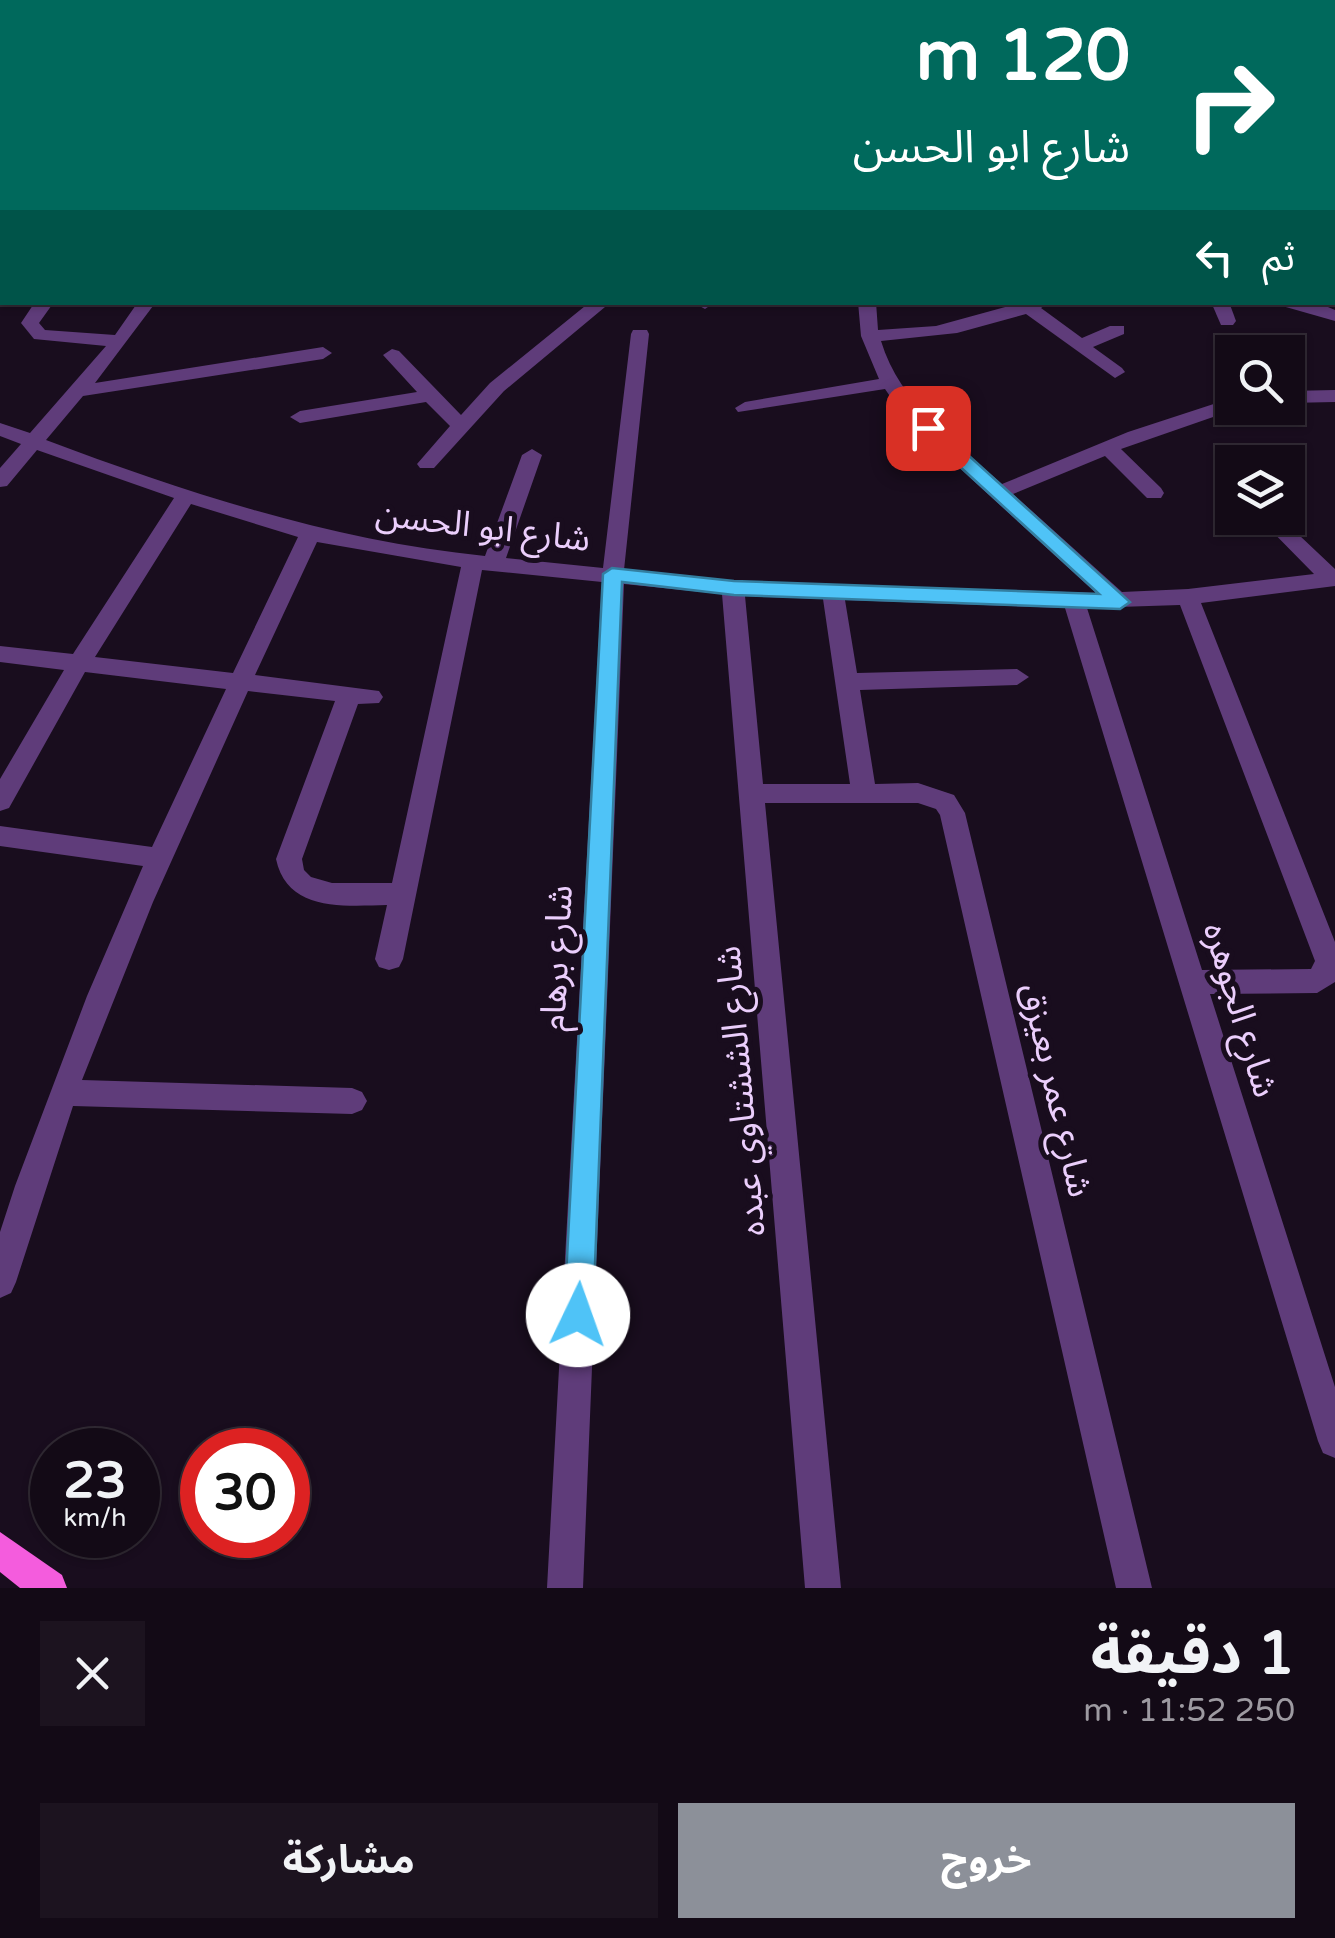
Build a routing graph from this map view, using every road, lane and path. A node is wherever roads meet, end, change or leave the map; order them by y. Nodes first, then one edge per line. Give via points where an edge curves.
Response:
1 (44, 305) edge
2 (145, 305) edge
3 (598, 305) edge
4 (867, 305) edge
5 (1035, 305) edge
6 (1295, 305) edge
7 (1331, 311) edge
8 (1118, 330) dead end
9 (640, 334) dead end
10 (870, 336) junction
11 (120, 342) junction
12 (1080, 346) junction
13 (323, 353) dead end
14 (392, 356) dead end
15 (1115, 372) dead end
16 (888, 383) junction
17 (78, 391) junction
18 (430, 395) junction
19 (1305, 396) edge
20 (1335, 396) edge
21 (746, 408) dead end
22 (1215, 410) edge
23 (300, 416) dead end
24 (460, 425) junction
25 (0, 429) edge
26 (31, 442) junction
27 (1106, 447) junction
28 (532, 455) dead end
29 (427, 464) dead end
30 (0, 482) edge
31 (998, 493) junction
32 (1154, 493) dead end
33 (186, 496) junction
34 (310, 534) junction
35 (1287, 535) edge
36 (483, 563) junction
37 (612, 574) junction
38 (1334, 579) edge
39 (734, 588) junction
40 (832, 592) junction
41 (1188, 597) junction
42 (1074, 602) junction
43 (1120, 602) junction
44 (0, 654) edge
45 (79, 663) junction
46 (1017, 677) dead end
47 (241, 682) junction
48 (847, 682) junction
49 (864, 793) junction
50 (752, 794) junction
51 (0, 801) edge
52 (0, 836) edge
53 (159, 858) junction
54 (401, 894) junction
55 (389, 958) dead end
56 (1192, 982) junction
57 (65, 1092) junction
58 (352, 1101) dead end
59 (0, 1282) edge
60 (1335, 1440) edge
61 (0, 1550) edge
62 (49, 1588) edge
63 (566, 1588) edge
64 (822, 1588) edge
65 (1134, 1588) edge

1 - 11 street via 32,330
2 - 11 street
3 - 24 street
4 - 10 street
5 - 10 street via 943,332
5 - 12 street
6 - 7 street
8 - 12 street
9 - 37 street, شارع برهام
10 - 16 street
11 - 17 street
12 - 15 street
13 - 17 street
14 - 18 street
16 - 21 street
16 - 31 street
17 - 26 street
18 - 23 street
18 - 24 street
19 - 20 street
22 - 27 street
24 - 29 street
25 - 26 street, شارع ابو الحسن
26 - 30 street
26 - 33 street, شارع ابو الحسن
27 - 31 street
27 - 32 street
28 - 36 street
31 - 43 street
33 - 34 street, شارع ابو الحسن
33 - 45 street
34 - 36 street, شارع ابو الحسن
34 - 47 street
35 - 38 street
36 - 37 street, شارع ابو الحسن
36 - 54 street
37 - 39 street, شارع ابو الحسن
37 - 63 street, شارع برهام
38 - 41 street, شارع ابو الحسن
39 - 40 street, شارع ابو الحسن
39 - 50 street, شارع الششتاوي عبده
40 - 42 street, شارع ابو الحسن
40 - 48 street
41 - 43 street, شارع ابو الحسن
41 - 56 street via 1328,961 1316,981
42 - 43 street, شارع ابو الحسن
42 - 56 street, شارع الجوهره
44 - 45 street
45 - 47 street
45 - 51 street
46 - 48 street
47 - 53 street
47 - 54 street via 360,696 289,859 289,873 313,892
48 - 49 street
49 - 50 street, شارع عمر بعيزق
49 - 65 street, شارع عمر بعيزق via 933,795 952,813
50 - 64 street, شارع الششتاوي عبده
52 - 53 street
53 - 57 street
54 - 55 street
56 - 60 street, شارع الجوهره
57 - 58 street
57 - 59 street
61 - 62 main road

